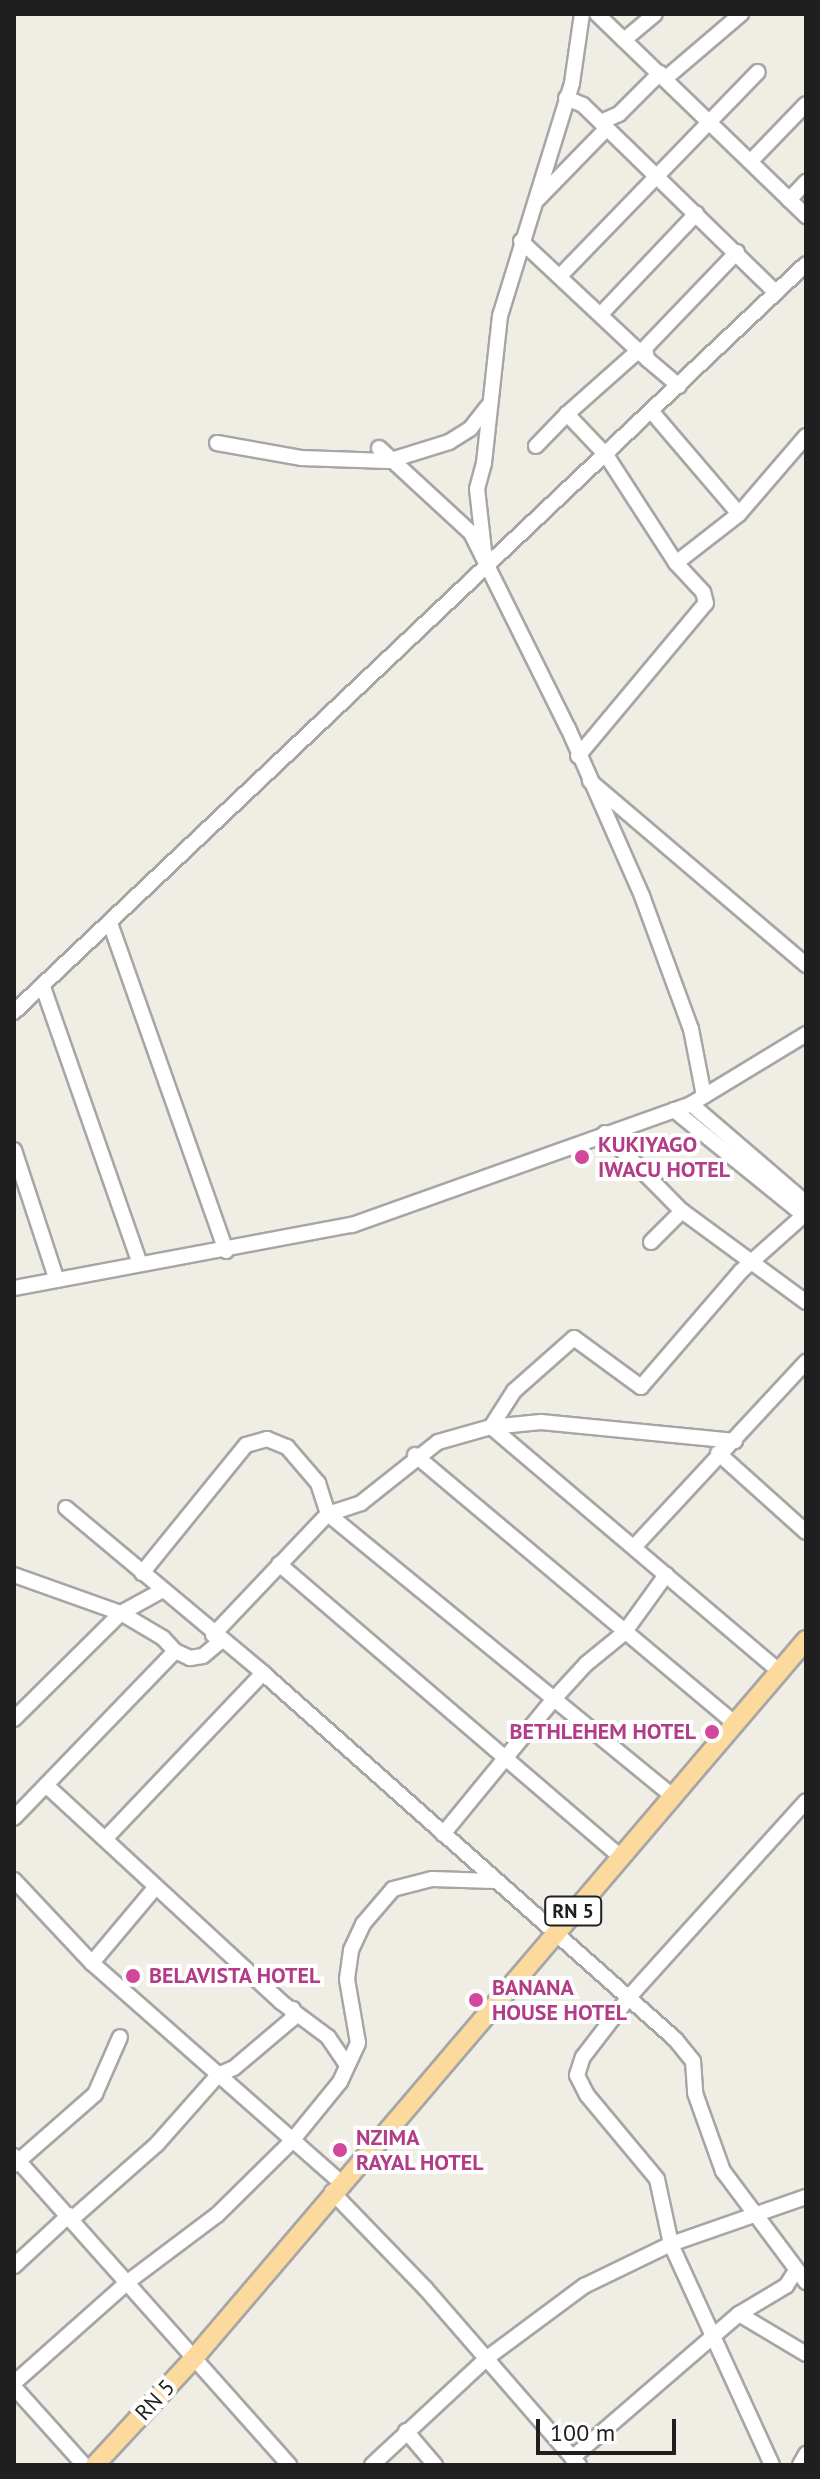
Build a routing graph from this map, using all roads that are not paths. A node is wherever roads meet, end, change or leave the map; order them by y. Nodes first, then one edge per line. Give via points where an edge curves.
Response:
1 (582, 14) edge
2 (597, 14) edge
3 (655, 14) edge
4 (741, 14) edge
5 (624, 40) junction
6 (758, 72) dead end
7 (663, 76) junction
8 (566, 98) junction
9 (806, 104) edge
10 (709, 118) junction
11 (604, 125) junction
12 (751, 161) junction
13 (657, 176) junction
14 (806, 182) edge
15 (536, 200) junction
16 (789, 200) junction
17 (696, 214) junction
18 (806, 216) edge
19 (521, 241) junction
20 (737, 252) junction
21 (806, 264) edge
22 (560, 276) junction
23 (774, 291) junction
24 (602, 313) junction
25 (643, 354) junction
26 (679, 386) junction
27 (489, 403) junction
28 (652, 412) junction
29 (567, 414) junction
30 (806, 436) edge
31 (217, 443) dead end
32 (536, 446) dead end
33 (384, 454) junction
34 (606, 455) junction
35 (739, 514) junction
36 (676, 563) junction
37 (486, 564) junction
38 (578, 756) junction
39 (587, 779) junction
40 (110, 923) junction
41 (806, 965) edge
42 (43, 987) junction
43 (14, 1012) edge
44 (805, 1036) edge
45 (698, 1100) junction
46 (674, 1110) junction
47 (605, 1133) junction
48 (14, 1150) edge
49 (682, 1211) junction
50 (805, 1212) edge
51 (651, 1242) dead end
52 (226, 1251) junction
53 (754, 1259) junction
54 (140, 1264) junction
55 (56, 1278) junction
56 (14, 1288) edge
57 (806, 1302) edge
58 (806, 1362) edge
59 (491, 1427) junction
60 (735, 1441) junction
61 (718, 1453) junction
62 (415, 1455) junction
63 (66, 1508) dead end
64 (328, 1514) junction
65 (806, 1532) edge
66 (634, 1547) junction
67 (279, 1564) junction
68 (142, 1573) junction
69 (14, 1575) edge
70 (666, 1575) junction
71 (161, 1591) junction
72 (121, 1613) junction
73 (624, 1633) junction
74 (217, 1638) junction
75 (806, 1640) edge
76 (175, 1651) junction
77 (779, 1671) junction
78 (263, 1673) junction
79 (553, 1700) junction
80 (14, 1719) edge
81 (736, 1724) junction
82 (505, 1756) junction
83 (46, 1785) junction
84 (672, 1796) junction
85 (806, 1801) edge
86 (15, 1814) edge
87 (443, 1834) junction
88 (106, 1838) junction
89 (620, 1856) junction
90 (14, 1880) edge
91 (494, 1881) junction
92 (155, 1888) junction
93 (555, 1932) junction
94 (92, 1963) junction
95 (629, 1997) junction
96 (297, 2015) junction
97 (120, 2037) dead end
98 (346, 2064) junction
99 (234, 2068) junction
100 (218, 2075) junction
101 (236, 2091) junction
102 (291, 2142) junction
103 (16, 2162) edge
104 (336, 2187) junction
105 (806, 2197) edge
106 (754, 2215) junction
107 (70, 2217) junction
108 (671, 2244) junction
109 (14, 2266) edge
110 (800, 2277) edge
111 (129, 2281) junction
112 (739, 2314) junction
113 (713, 2335) junction
114 (806, 2354) edge
115 (195, 2357) junction
116 (487, 2358) junction
117 (14, 2385) edge
118 (406, 2431) junction
119 (806, 2454) edge
120 (576, 2462) edge
121 (84, 2465) edge
122 (95, 2465) edge
123 (289, 2465) edge
124 (372, 2465) edge
125 (435, 2465) edge
126 (772, 2465) edge
127 (800, 2465) edge

1 - 8 street
2 - 5 street
3 - 5 street
4 - 7 street
5 - 7 street
6 - 10 street
7 - 10 street
7 - 11 street
8 - 11 street
8 - 15 street
9 - 12 street
10 - 12 street
10 - 13 street
11 - 13 street
11 - 15 street
12 - 16 street
13 - 17 street
13 - 22 street
14 - 16 street
15 - 19 street
16 - 18 street
17 - 20 street
17 - 24 street
19 - 22 street
19 - 27 street via 500,316
20 - 23 street
20 - 25 street via 647,343
21 - 23 street
22 - 24 street
23 - 26 street
24 - 25 street
25 - 26 street
25 - 29 street
26 - 28 street
27 - 33 street via 482,418 449,442
27 - 37 street via 477,489
28 - 34 street
28 - 35 street
29 - 32 street
29 - 34 street
30 - 35 street
31 - 33 street via 301,458
33 - 37 street via 466,525
34 - 36 street
34 - 37 street
35 - 36 street
36 - 38 street via 703,592 704,611
37 - 38 street
37 - 40 street
38 - 39 street
39 - 41 street
39 - 45 street via 670,968 691,1029
40 - 42 street
40 - 52 street
42 - 43 street
42 - 54 street
44 - 45 street
45 - 46 street
45 - 50 street
46 - 47 street
46 - 50 street
47 - 49 street
47 - 52 street via 352,1225
48 - 55 street
49 - 51 street
49 - 53 street
50 - 53 street
52 - 54 street
53 - 57 street
53 - 59 street via 641,1387 574,1338 514,1391
54 - 55 street
55 - 56 street
58 - 60 street
59 - 60 street via 541,1422
59 - 62 street via 438,1442
59 - 66 street
60 - 61 street
61 - 65 street
61 - 66 street
62 - 64 street via 361,1503
62 - 73 street
63 - 68 street
64 - 67 street
64 - 68 street via 306,1465 287,1447 254,1439 193,1505
64 - 79 street
66 - 70 street
67 - 74 street
67 - 82 street
68 - 71 street
69 - 72 street
70 - 73 street
70 - 77 street
71 - 72 street
71 - 74 street
72 - 76 street
72 - 80 street
73 - 79 street
73 - 81 street
74 - 76 street via 203,1656 190,1658
74 - 78 street
75 - 77 main road, RN 5 / RN 5
76 - 83 street
77 - 81 main road, RN 5 / RN 5
78 - 87 street
78 - 88 street
79 - 82 street
79 - 84 street
81 - 84 main road, RN 5 / RN 5
82 - 87 street
82 - 89 street
83 - 86 street
83 - 88 street
84 - 89 main road, RN 5 / RN 5
85 - 95 street
87 - 91 street
88 - 92 street
89 - 93 main road, RN 5 / RN 5
90 - 94 street
91 - 93 street
91 - 98 street via 465,1877 406,1883 393,1889 363,1924 347,1965 358,2032
92 - 94 street
92 - 96 street
93 - 95 street
93 - 104 main road, RN 5 / RN 5
94 - 100 street
95 - 106 street via 693,2061 695,2093 716,2157
95 - 108 street via 583,2057 577,2075 587,2095 651,2167 662,2192
96 - 98 street via 339,2049
96 - 99 street
97 - 103 street via 95,2094
98 - 102 street via 340,2082
99 - 100 street
99 - 101 street
100 - 101 street
100 - 107 street via 157,2144
101 - 102 street
102 - 104 street
102 - 111 street via 217,2215
103 - 107 street
104 - 115 main road, RN 5 / RN 5
104 - 116 street
105 - 106 street
106 - 108 street
106 - 110 street
107 - 109 street
107 - 111 street
108 - 113 street
108 - 116 street via 584,2286
110 - 112 street
111 - 115 street
111 - 117 street
112 - 113 street
112 - 114 street
113 - 120 street
113 - 126 street
115 - 122 main road, RN 5 / RN 5
115 - 123 street
116 - 118 street
116 - 120 street
117 - 121 street
118 - 124 street
118 - 125 street
119 - 127 street

